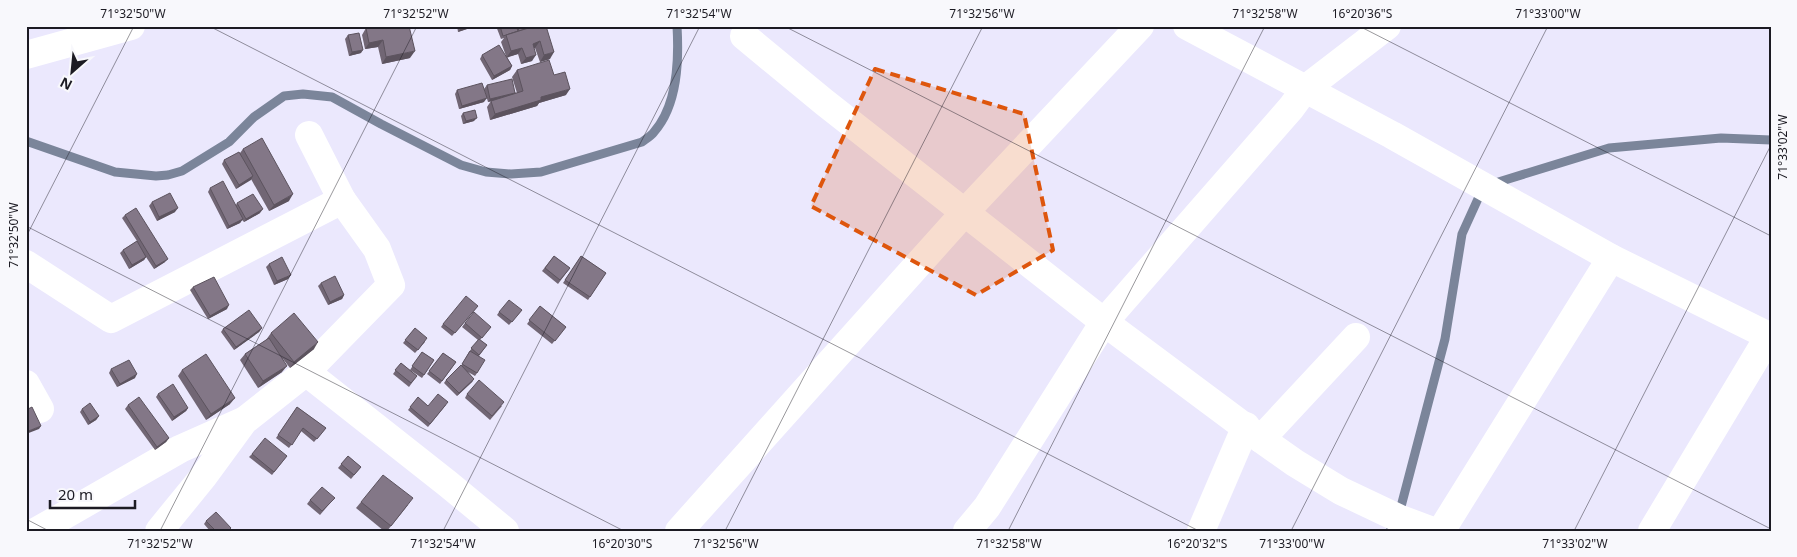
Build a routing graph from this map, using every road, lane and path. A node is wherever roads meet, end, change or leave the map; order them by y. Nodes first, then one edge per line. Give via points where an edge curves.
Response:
1 (1140, 26) edge
2 (1187, 26) edge
3 (1387, 26) edge
4 (118, 28) edge
5 (744, 36) dead end
6 (26, 55) edge
7 (1305, 89) junction
8 (309, 136) dead end
9 (342, 200) junction
10 (965, 212) junction
11 (1611, 258) junction
12 (26, 264) edge
13 (1104, 322) junction
14 (1770, 336) edge
15 (1356, 337) dead end
16 (306, 372) junction
17 (26, 384) edge
18 (40, 409) dead end
19 (244, 421) junction
20 (1254, 432) junction
21 (37, 531) edge
22 (159, 531) edge
23 (505, 531) edge
24 (679, 531) edge
25 (967, 531) edge
26 (1201, 531) edge
27 (1433, 531) edge
28 (1441, 531) edge
29 (1652, 531) edge

1 - 10 street
2 - 7 street
3 - 7 street
4 - 6 street
5 - 10 street
7 - 11 street
7 - 13 street
8 - 9 street
9 - 12 street via 111,319
9 - 16 street via 377,249 392,285
10 - 13 street
10 - 24 street
11 - 14 street
11 - 28 street
13 - 20 street
13 - 25 street via 988,507
14 - 29 street
15 - 20 street
16 - 19 street
16 - 23 street
17 - 18 street
19 - 21 street via 180,449
19 - 22 street
20 - 26 street
20 - 27 street via 1295,463 1341,491

